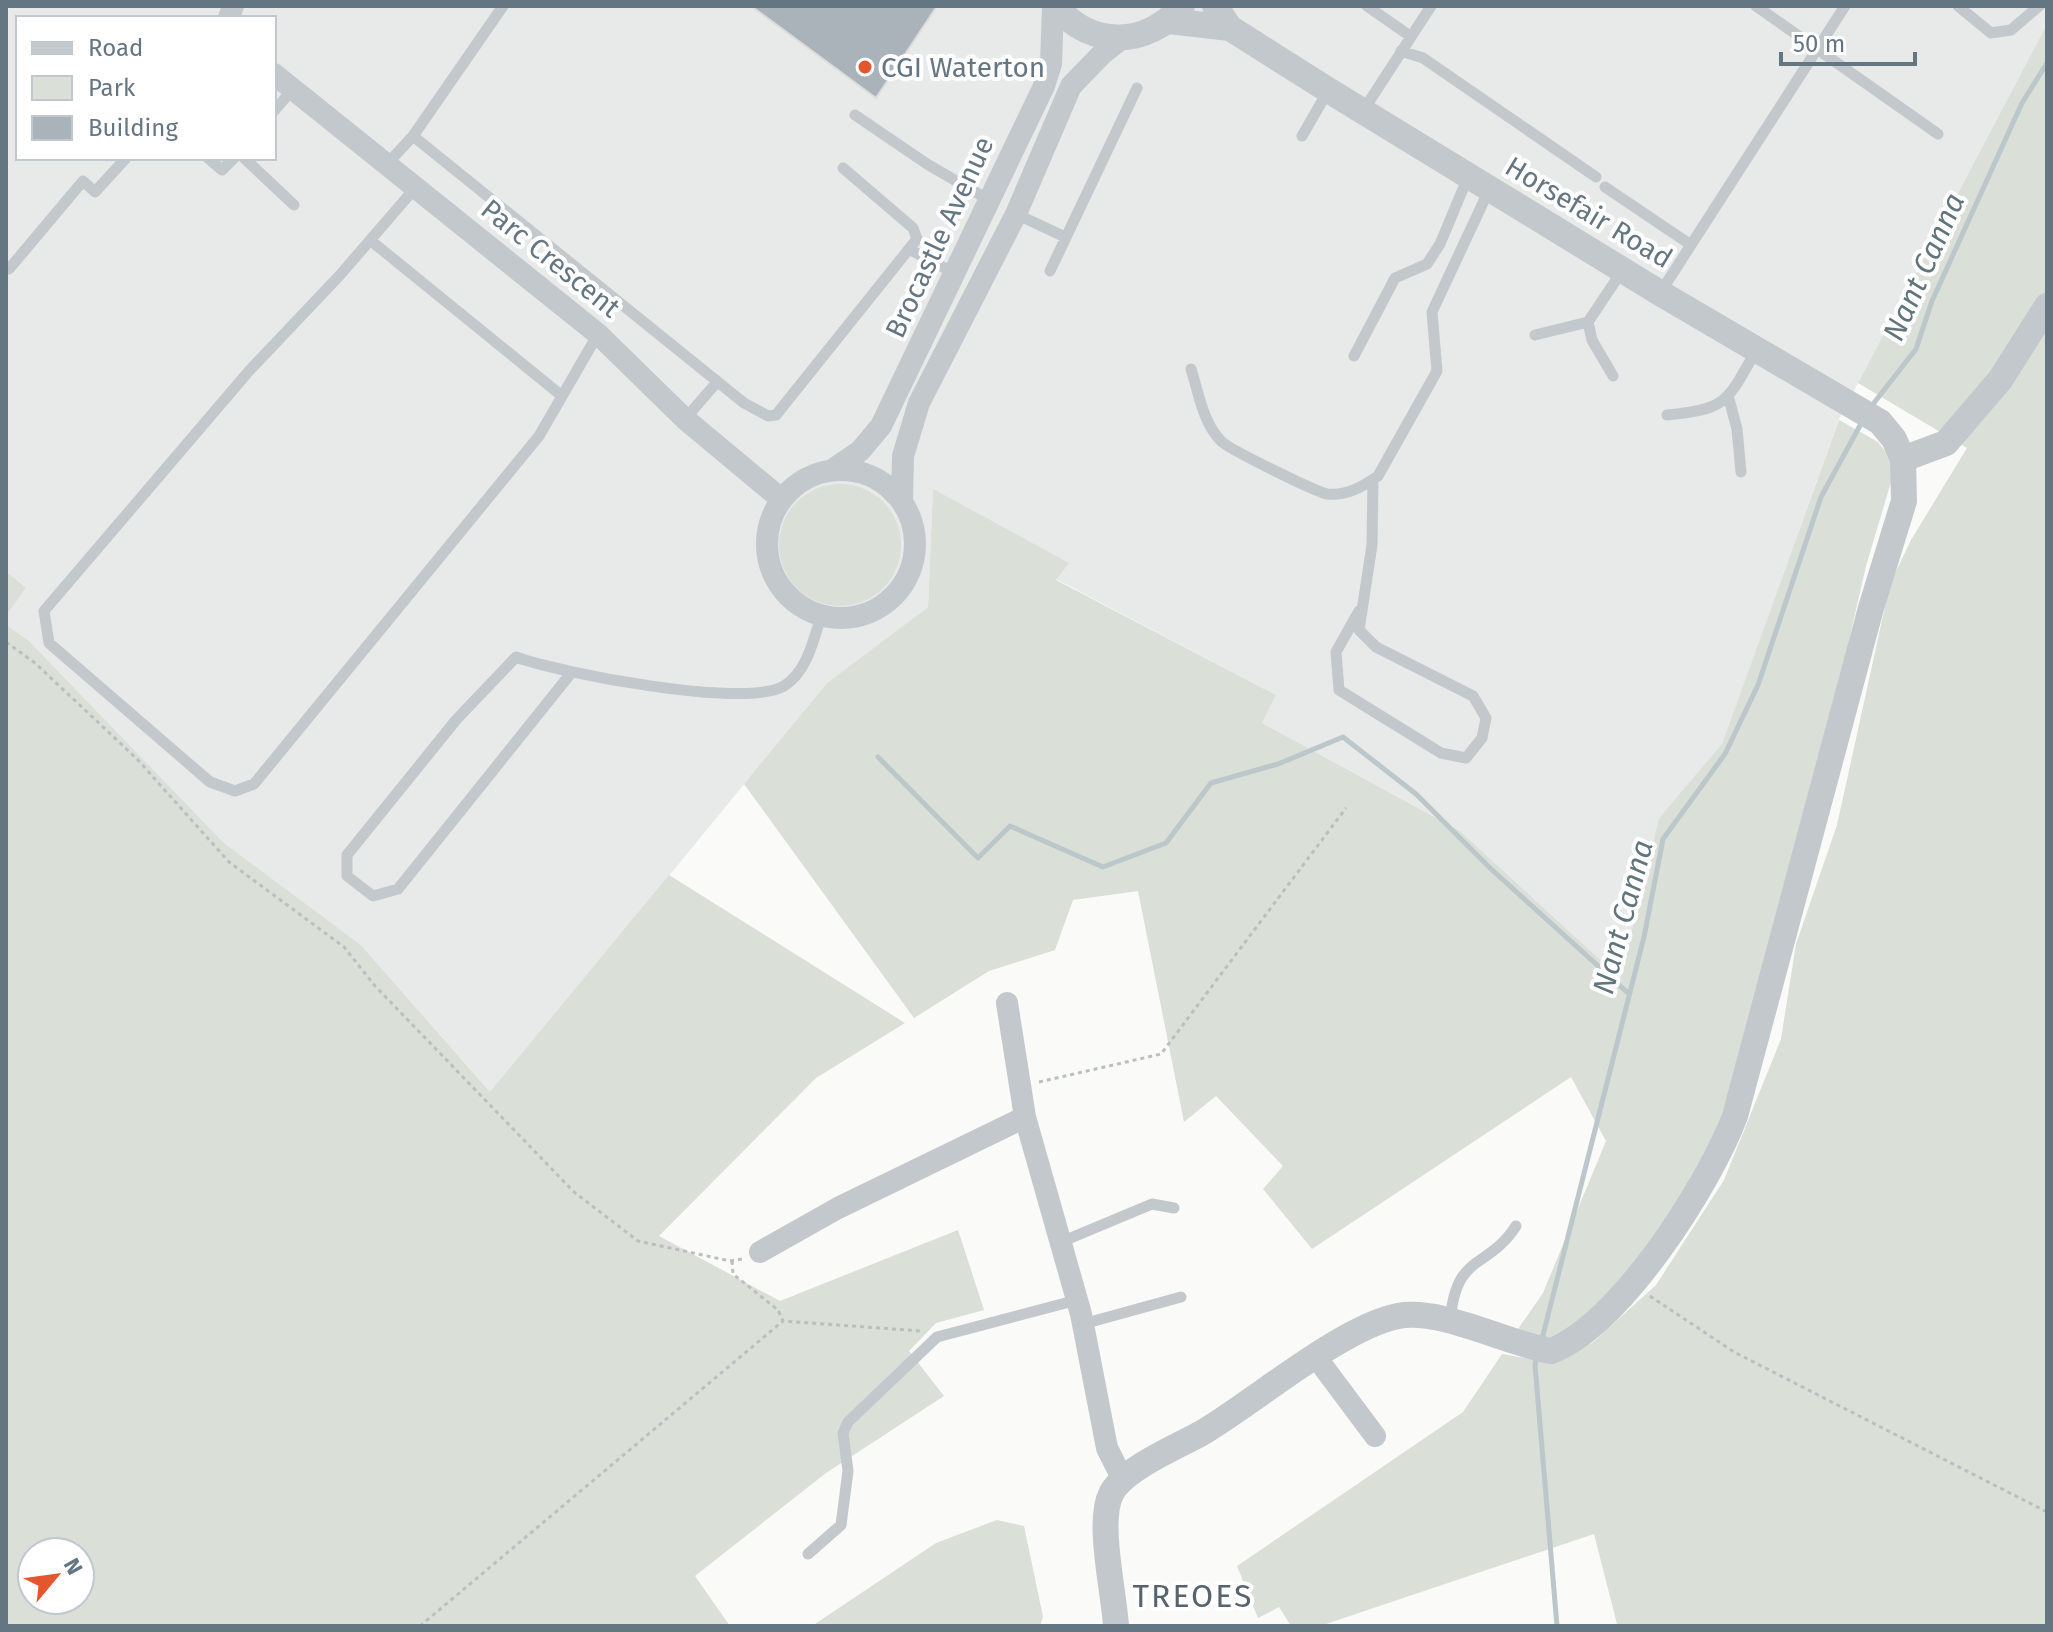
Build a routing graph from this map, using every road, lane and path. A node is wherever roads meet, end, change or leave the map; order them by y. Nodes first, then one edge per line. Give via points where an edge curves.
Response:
1 (503, 6) edge
2 (1055, 6) edge
3 (1215, 6) edge
4 (1367, 6) edge
5 (1431, 6) edge
6 (1756, 6) edge
7 (1845, 6) edge
8 (1958, 6) edge
9 (2039, 6) edge
10 (1176, 14) edge
11 (1230, 28) junction
12 (1410, 36) junction
13 (1121, 39) junction
14 (1401, 51) junction
15 (1819, 51) junction
16 (276, 76) edge
17 (1137, 88) dead end
18 (293, 89) junction
19 (1328, 90) junction
20 (276, 109) edge
21 (1362, 111) junction
22 (855, 115) dead end
23 (1938, 134) dead end
24 (413, 136) junction
25 (1302, 136) dead end
26 (124, 160) edge
27 (210, 160) edge
28 (232, 160) edge
29 (246, 160) edge
30 (387, 164) junction
31 (843, 168) dead end
32 (1596, 177) dead end
33 (1479, 183) junction
34 (416, 187) junction
35 (1605, 187) dead end
36 (989, 200) junction
37 (294, 205) dead end
38 (1016, 214) junction
39 (1065, 237) junction
40 (370, 240) junction
41 (1691, 245) junction
42 (909, 249) junction
43 (9, 269) dead end
44 (1622, 270) junction
45 (1050, 271) dead end
46 (954, 273) junction
47 (1660, 293) junction
48 (2047, 306) edge
49 (1588, 322) junction
50 (598, 334) junction
51 (1535, 335) dead end
52 (1757, 349) junction
53 (1354, 356) dead end
54 (1191, 369) dead end
55 (1613, 376) dead end
56 (717, 382) junction
57 (562, 396) junction
58 (1729, 399) junction
59 (1667, 415) dead end
60 (685, 419) junction
61 (1903, 459) junction
62 (832, 470) junction
63 (1741, 472) dead end
64 (1373, 480) junction
65 (781, 499) junction
66 (902, 502) junction
67 (1359, 611) junction
68 (821, 616) junction
69 (6, 642) edge
70 (572, 672) junction
71 (1346, 808) dead end
72 (1007, 1003) dead end
73 (1020, 1086) junction
74 (1025, 1117) junction
75 (1174, 1208) dead end
76 (1516, 1226) dead end
77 (1061, 1242) junction
78 (760, 1252) joint
79 (732, 1261) junction
80 (1632, 1284) junction
81 (1181, 1297) dead end
82 (1077, 1300) junction
83 (783, 1321) junction
84 (1450, 1323) junction
85 (1083, 1324) junction
86 (937, 1337) junction
87 (1316, 1357) junction
88 (1375, 1436) dead end
89 (1122, 1478) junction
90 (2047, 1512) edge
91 (808, 1554) dead end
92 (420, 1626) edge
93 (1116, 1626) edge

1 - 24 lane
2 - 13 street via 1082,30
2 - 36 street, Brocastle Avenue via 1044,86
3 - 11 street, Horsefair Road
4 - 12 lane
5 - 12 lane
6 - 15 lane
7 - 15 lane
8 - 9 lane via 1991,33 2011,30
10 - 11 street, Horsefair Road
10 - 13 street via 1147,34
11 - 19 street, Horsefair Road
12 - 14 lane
13 - 38 street, Brocastle Avenue via 1071,86
14 - 21 lane
14 - 32 lane via 1423,58
15 - 23 lane
15 - 41 lane
16 - 18 street, Parc Crescent
17 - 39 lane
18 - 20 lane
18 - 30 street, Parc Crescent
19 - 21 street, Horsefair Road
19 - 25 lane
21 - 33 street, Horsefair Road
22 - 36 lane
24 - 30 lane
24 - 56 lane
26 - 43 lane via 95,192 83,181
27 - 28 lane via 222,170
29 - 37 lane
30 - 34 street, Parc Crescent
31 - 42 lane via 913,228 917,239
33 - 44 street, Horsefair Road
33 - 53 lane via 1427,264 1395,278
33 - 64 lane via 1432,312 1437,371
34 - 40 lane
34 - 50 street, Parc Crescent
35 - 41 lane
36 - 46 street, Brocastle Avenue
38 - 39 lane
38 - 66 street, Brocastle Avenue via 919,403 903,456
39 - 45 lane
40 - 57 lane
40 - 57 lane via 228,395 44,611 49,643 210,782 235,791 254,784 539,436
41 - 47 lane
42 - 46 lane
42 - 56 lane via 776,415 744,403
44 - 47 street, Horsefair Road
44 - 49 lane
46 - 62 street, Brocastle Avenue via 881,426 860,451
47 - 52 street, Horsefair Road
48 - 61 street via 2000,380 1946,443
49 - 51 lane
49 - 55 lane
50 - 57 lane
50 - 60 street, Parc Crescent
52 - 58 lane
52 - 61 street, Horsefair Road via 1880,422
54 - 64 lane via 1208,423 1223,444 1325,494 1347,493
56 - 60 lane
58 - 59 lane via 1705,411
58 - 63 lane
60 - 65 street, Parc Crescent
61 - 80 street via 1904,501 1735,1116 1695,1193
62 - 65 street via 796,485
62 - 66 street via 871,477
64 - 67 lane via 1372,545
65 - 68 street via 771,517 768,558 786,594
66 - 68 street via 915,540 913,560 895,595 861,616
67 - 67 lane via 1359,630 1376,647 1473,696 1486,718 1482,738 1466,758 1441,753 1339,690 1336,652
68 - 70 lane via 808,657 784,686 749,693
69 - 79 path via 137,759 229,862 344,947 375,986 574,1192 638,1241
70 - 70 lane via 516,657 456,720 347,855 347,876 373,896 398,889
71 - 73 path via 1161,1054
72 - 73 street
73 - 74 street
74 - 77 street
74 - 78 street
75 - 77 lane via 1152,1204
76 - 84 lane via 1460,1278
77 - 82 street
78 - 79 path
79 - 83 path via 733,1274 778,1310
80 - 84 street via 1584,1334 1540,1349
80 - 90 path via 1734,1352
81 - 85 lane
82 - 85 street
82 - 86 lane
83 - 86 path via 929,1331
83 - 92 path
84 - 87 street via 1398,1316
85 - 89 street via 1107,1448
86 - 91 lane via 848,1422 843,1433 848,1471 841,1525
87 - 88 street
87 - 89 street via 1225,1419
89 - 93 street via 1106,1506

